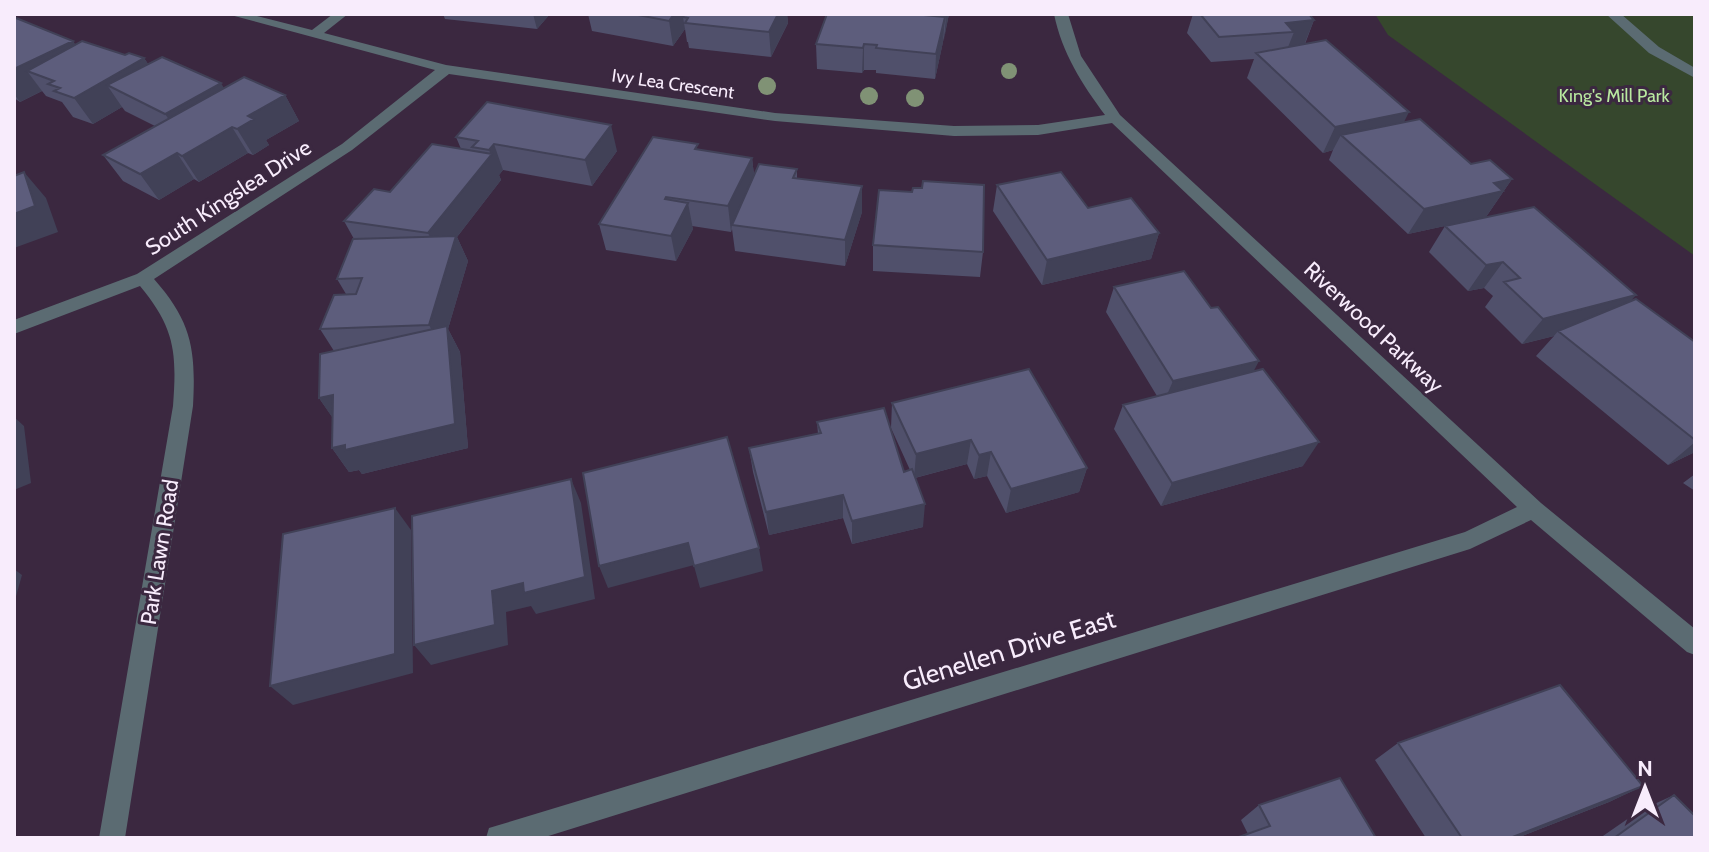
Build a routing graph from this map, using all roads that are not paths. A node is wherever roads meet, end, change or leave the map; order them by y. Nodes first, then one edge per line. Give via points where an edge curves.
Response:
1 (234, 14) edge
2 (341, 14) edge
3 (1061, 14) edge
4 (1613, 14) edge
5 (315, 34) junction
6 (446, 69) junction
7 (1695, 74) edge
8 (1115, 118) junction
9 (143, 278) junction
10 (14, 327) edge
11 (1533, 509) junction
12 (1695, 644) edge
13 (112, 838) edge
14 (499, 838) edge

1 - 5 street, Ivy Lea Crescent
2 - 5 street
3 - 8 street, Riverwood Parkway via 1069,48 1083,75
4 - 7 street via 1654,50
5 - 6 street, Ivy Lea Crescent
6 - 8 street, Ivy Lea Crescent via 855,126 1038,130
6 - 9 street, South Kingslea Drive via 347,147
8 - 11 street, Riverwood Parkway
9 - 10 street, South Kingslea Drive
9 - 13 street, Park Lawn Road via 180,325 184,393
11 - 12 street, Riverwood Parkway
11 - 14 street, Glenellen Drive East via 1470,540

